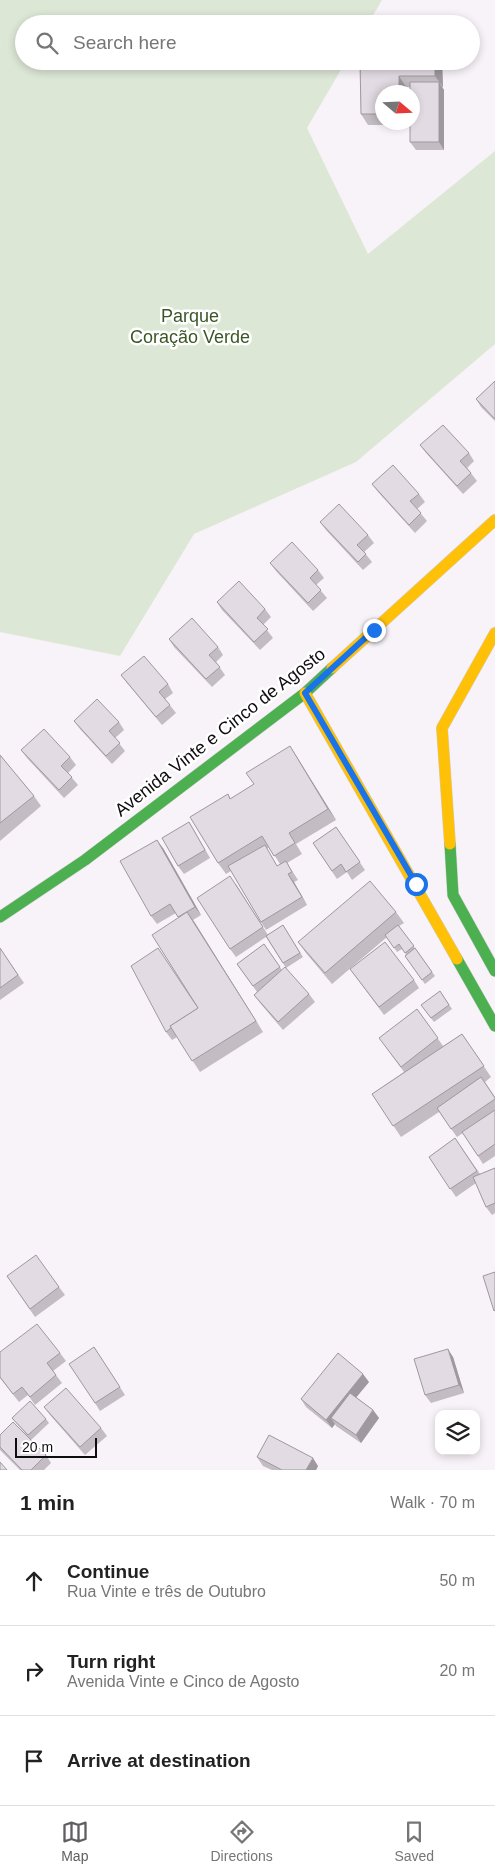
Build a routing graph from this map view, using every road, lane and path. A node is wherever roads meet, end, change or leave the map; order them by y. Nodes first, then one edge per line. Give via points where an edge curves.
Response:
1 (495, 520) edge
2 (495, 633) edge
3 (305, 693) junction
4 (0, 917) edge
5 (495, 971) edge
6 (495, 1026) edge

1 - 3 street, Avenida Vinte e Cinco de Agosto
2 - 5 street via 442,728 453,895
3 - 4 street, Avenida Vinte e Cinco de Agosto via 85,860
3 - 6 street

